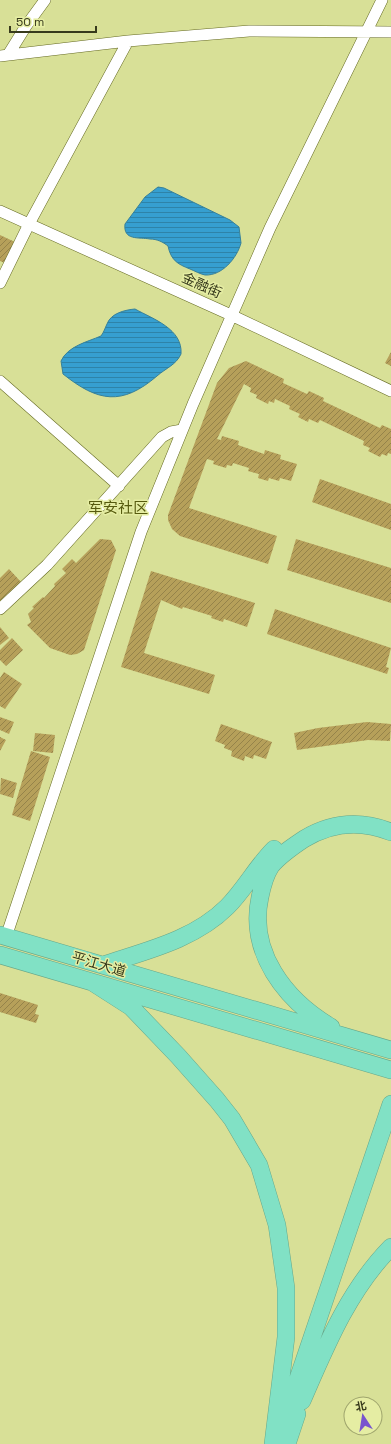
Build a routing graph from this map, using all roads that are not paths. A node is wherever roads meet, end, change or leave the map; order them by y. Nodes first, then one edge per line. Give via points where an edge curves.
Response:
1 (45, 0) edge
2 (382, 0) edge
3 (367, 32) junction
4 (391, 32) edge
5 (128, 41) junction
6 (4, 55) edge
7 (0, 211) edge
8 (29, 224) junction
9 (0, 283) edge
10 (231, 315) junction
11 (0, 382) edge
12 (391, 391) edge
13 (182, 430) junction
14 (119, 486) junction
15 (0, 609) edge
16 (391, 821) edge
17 (391, 832) edge
18 (3, 936) edge
19 (0, 955) edge
20 (103, 965) junction
21 (92, 982) junction
22 (348, 1037) junction
23 (391, 1050) edge
24 (391, 1070) edge
25 (391, 1104) edge
26 (385, 1145) edge
27 (391, 1247) edge
28 (302, 1401) junction
29 (273, 1444) edge
30 (276, 1444) edge
31 (287, 1444) edge

1 - 6 street
2 - 3 street
3 - 4 street
3 - 5 street via 249,31
3 - 10 street via 270,228
5 - 6 street
5 - 8 street
7 - 8 street, 金融街
8 - 9 street
8 - 10 street, 金融街
10 - 12 street, 金融街
10 - 13 street
11 - 14 street
13 - 14 street via 162,437
13 - 18 street via 139,536
14 - 15 street via 47,564
16 - 20 highway via 373,815 348,814 327,817 310,824 277,846 262,861 227,907 205,924 160,947
17 - 22 highway via 371,825 348,824 330,827 308,837 271,867 259,899 257,930 269,966 310,1012
18 - 20 highway, 平江大道
19 - 21 highway, 平江大道
20 - 22 highway, 平江大道
21 - 24 highway, 平江大道
21 - 29 highway via 131,1007 178,1056 218,1100 259,1165 277,1225 286,1288 286,1337
22 - 23 highway
25 - 26 highway
26 - 28 highway
26 - 30 highway
27 - 28 highway via 369,1272 346,1307
28 - 31 highway

